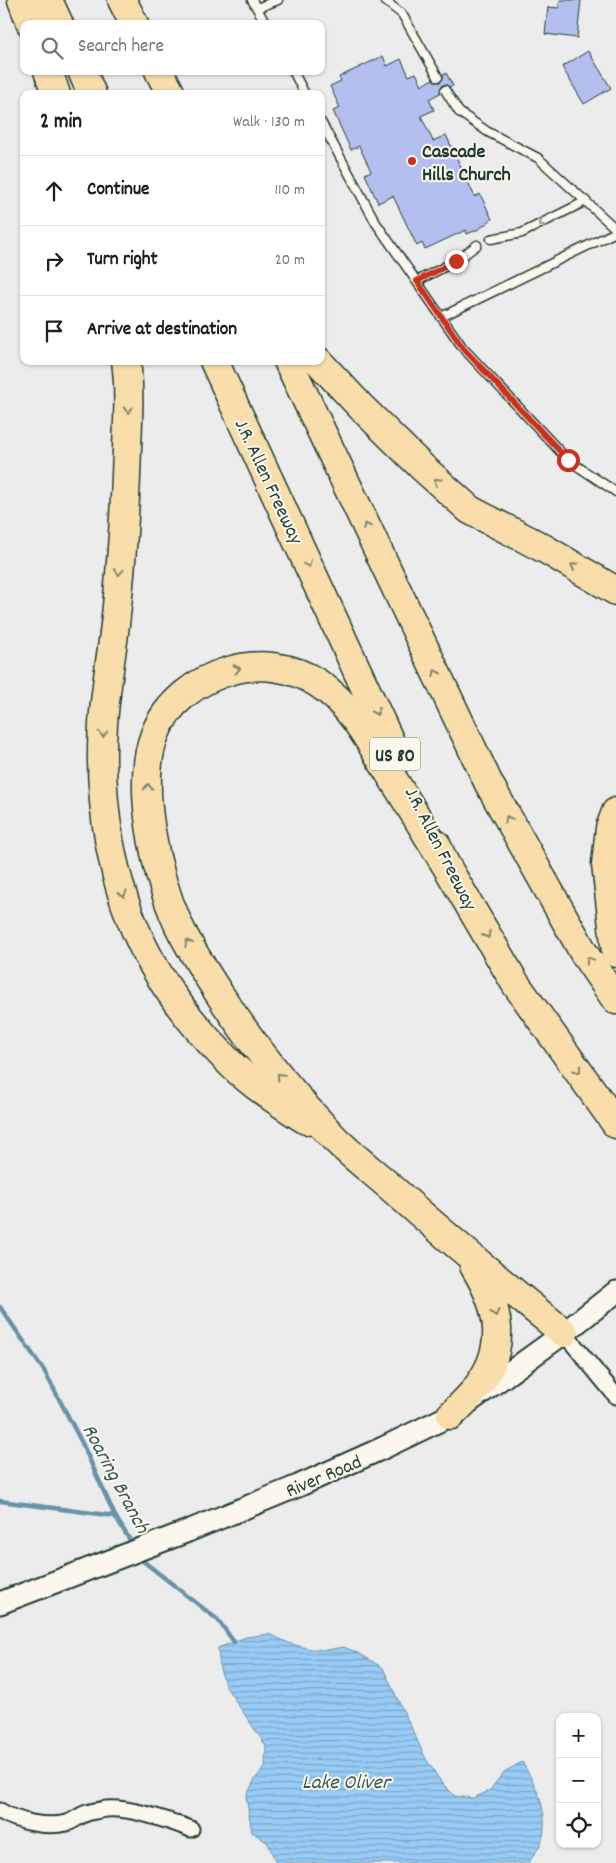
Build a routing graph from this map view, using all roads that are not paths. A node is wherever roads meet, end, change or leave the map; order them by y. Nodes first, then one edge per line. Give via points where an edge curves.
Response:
1 (22, 0) edge
2 (48, 0) edge
3 (117, 0) edge
4 (122, 0) edge
5 (252, 0) edge
6 (278, 0) edge
7 (384, 0) edge
8 (257, 8) junction
9 (30, 20) edge
10 (57, 20) edge
11 (126, 20) edge
12 (132, 20) edge
13 (264, 20) edge
14 (49, 75) edge
15 (84, 75) edge
16 (153, 75) edge
17 (161, 75) edge
18 (295, 75) edge
19 (438, 77) dead end
20 (55, 90) edge
21 (90, 90) edge
22 (159, 90) edge
23 (169, 90) edge
24 (303, 90) edge
25 (445, 90) dead end
26 (325, 129) edge
27 (586, 201) junction
28 (616, 230) edge
29 (491, 238) dead end
30 (477, 245) dead end
31 (417, 281) junction
32 (442, 317) junction
33 (126, 365) edge
34 (216, 365) edge
35 (290, 365) edge
36 (322, 365) edge
37 (616, 492) edge
38 (616, 591) edge
39 (616, 812) edge
40 (444, 862) junction
41 (616, 953) edge
42 (616, 1000) edge
43 (616, 1124) edge
44 (336, 1139) junction
45 (466, 1254) junction
46 (616, 1292) edge
47 (564, 1333) junction
48 (616, 1396) edge
49 (451, 1415) junction
50 (0, 1603) edge
51 (0, 1811) edge
52 (191, 1829) dead end

1 - 9 highway
2 - 10 highway
3 - 11 highway
4 - 12 highway
5 - 8 lane
6 - 8 lane
7 - 19 lane via 402,14
8 - 13 lane
14 - 20 highway
15 - 21 highway
16 - 22 highway
17 - 23 highway
18 - 24 lane
25 - 27 lane via 459,112 488,132 538,158
26 - 31 lane via 376,223
27 - 28 lane
27 -> 29 lane via 522,233
28 - 32 lane
30 - 31 lane via 456,261
31 - 32 lane
32 - 37 lane via 463,348 568,460
33 -> 44 highway via 129,386 126,494 103,726 106,812 123,897 149,957 198,1028 227,1060 276,1101
34 -> 40 highway, J.R. Allen Freeway / US 80
42 -> 35 highway via 585,955 489,784
38 -> 36 highway via 546,549 470,510 387,433
39 - 41 highway via 611,823 606,864
40 -> 43 highway, J.R. Allen Freeway / US 80 via 515,983
44 -> 40 highway via 272,1068 233,1015 178,922 158,868 149,818 149,753 155,733 180,698 217,674 259,666 301,674 320,684 352,713
44 - 45 highway
45 - 47 highway
45 -> 49 highway via 494,1306 498,1323 497,1342 487,1372 475,1391
46 - 47 main road, River Road
47 - 48 street
47 - 49 main road, River Road
49 - 50 main road, River Road via 341,1467 188,1531
51 - 52 street via 46,1825 67,1823 87,1813 108,1809 140,1814

